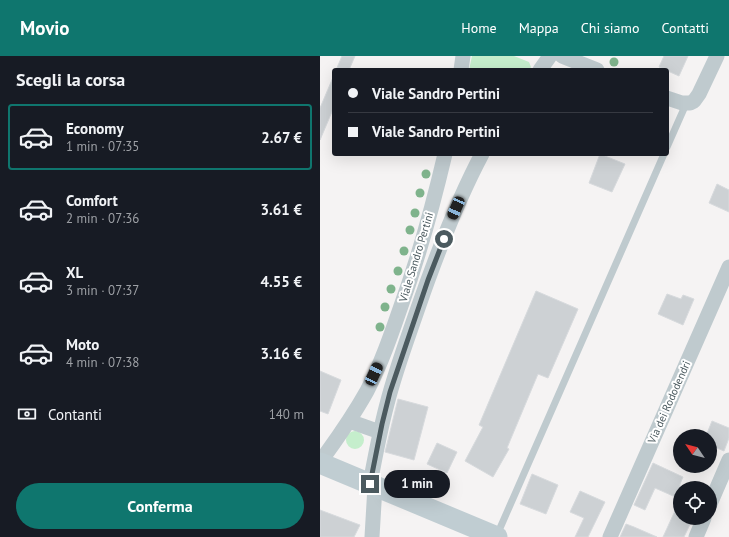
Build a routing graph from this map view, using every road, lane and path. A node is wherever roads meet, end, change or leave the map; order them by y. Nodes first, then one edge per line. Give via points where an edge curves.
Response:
1 (463, 56) edge
2 (550, 56) edge
3 (562, 56) edge
4 (717, 56) edge
5 (461, 68) edge
6 (541, 68) edge
7 (592, 68) edge
8 (669, 99) edge
9 (686, 104) junction
10 (669, 142) edge
11 (444, 156) edge
12 (481, 156) edge
13 (663, 156) edge
14 (729, 267) edge
15 (382, 358) junction
16 (399, 365) junction
17 (349, 421) junction
18 (380, 432) junction
19 (729, 460) edge
20 (320, 463) edge
21 (373, 485) junction
22 (717, 488) edge
23 (701, 525) edge
24 (372, 537) edge
25 (496, 537) edge
26 (610, 537) edge
27 (696, 537) edge

1 - 5 street
2 - 6 street
3 - 7 street
4 - 9 street via 699,94 694,101
8 - 9 street
9 - 10 lane
11 - 15 street, Viale Sandro Pertini via 413,272
12 - 16 street, Viale Sandro Pertini via 438,252
13 - 25 lane
14 - 26 street, Via dei Rododendri
15 - 16 street
15 - 17 street, Viale Sandro Pertini
16 - 18 street, Viale Sandro Pertini
17 - 18 street
17 - 20 street, Viale Sandro Pertini
18 - 21 street, Viale Sandro Pertini
19 - 22 street
20 - 21 main road
21 - 24 street, Viale Sandro Pertini
21 - 25 main road
23 - 27 street

